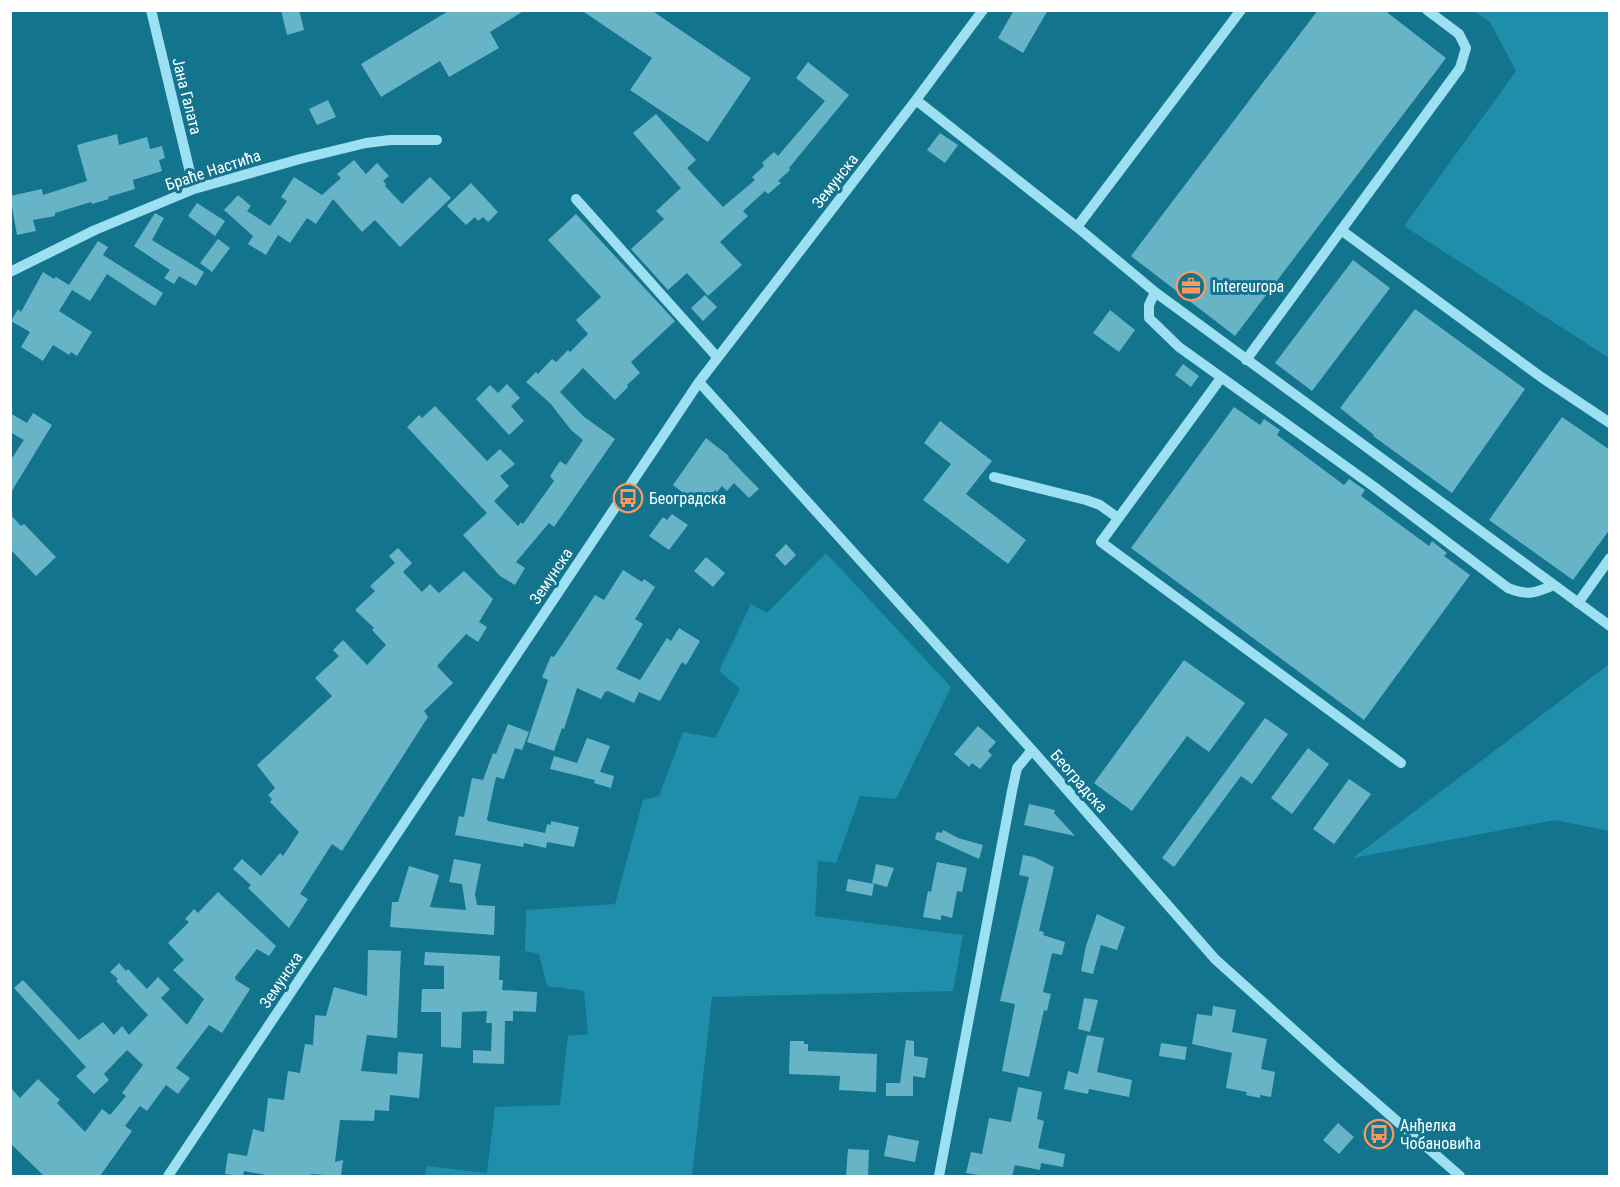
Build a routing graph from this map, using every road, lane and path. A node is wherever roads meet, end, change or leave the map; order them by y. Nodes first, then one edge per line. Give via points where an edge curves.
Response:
1 (151, 10) edge
2 (983, 10) edge
3 (1241, 10) edge
4 (1427, 10) edge
5 (916, 100) junction
6 (437, 140) dead end
7 (194, 189) junction
8 (576, 199) dead end
9 (1077, 227) junction
10 (1341, 230) junction
11 (10, 272) edge
12 (1155, 292) junction
13 (717, 357) junction
14 (1246, 360) junction
15 (1221, 378) junction
16 (699, 381) junction
17 (1610, 423) edge
18 (994, 477) dead end
19 (1118, 518) junction
20 (1610, 558) edge
21 (1554, 585) junction
22 (1578, 603) junction
23 (1610, 626) edge
24 (1032, 750) junction
25 (1401, 763) dead end
26 (168, 1176) edge
27 (939, 1176) edge
28 (1460, 1176) edge

1 - 7 street, Јана Галата
2 - 5 street, Земунска
3 - 9 street
4 - 10 street via 1459,34 1466,48 1460,68
5 - 9 street
5 - 13 street, Земунска
6 - 7 street, Браће Настића via 366,143
7 - 11 street, Браће Настића via 95,230
8 - 13 street
9 - 12 street
10 - 14 street
10 - 17 street via 1540,377
12 - 14 street
12 - 15 street via 1149,318 1179,347
13 - 16 street, Земунска
14 - 21 street
15 - 19 street
15 - 21 street via 1508,588 1522,594 1537,593
16 - 24 street, Београдска
16 - 26 street, Земунска
18 - 19 street via 1086,500
19 - 25 street via 1101,542
20 - 22 street
21 - 22 street
22 - 23 street
24 - 27 street via 1017,768
24 - 28 street, Београдска via 1215,959

